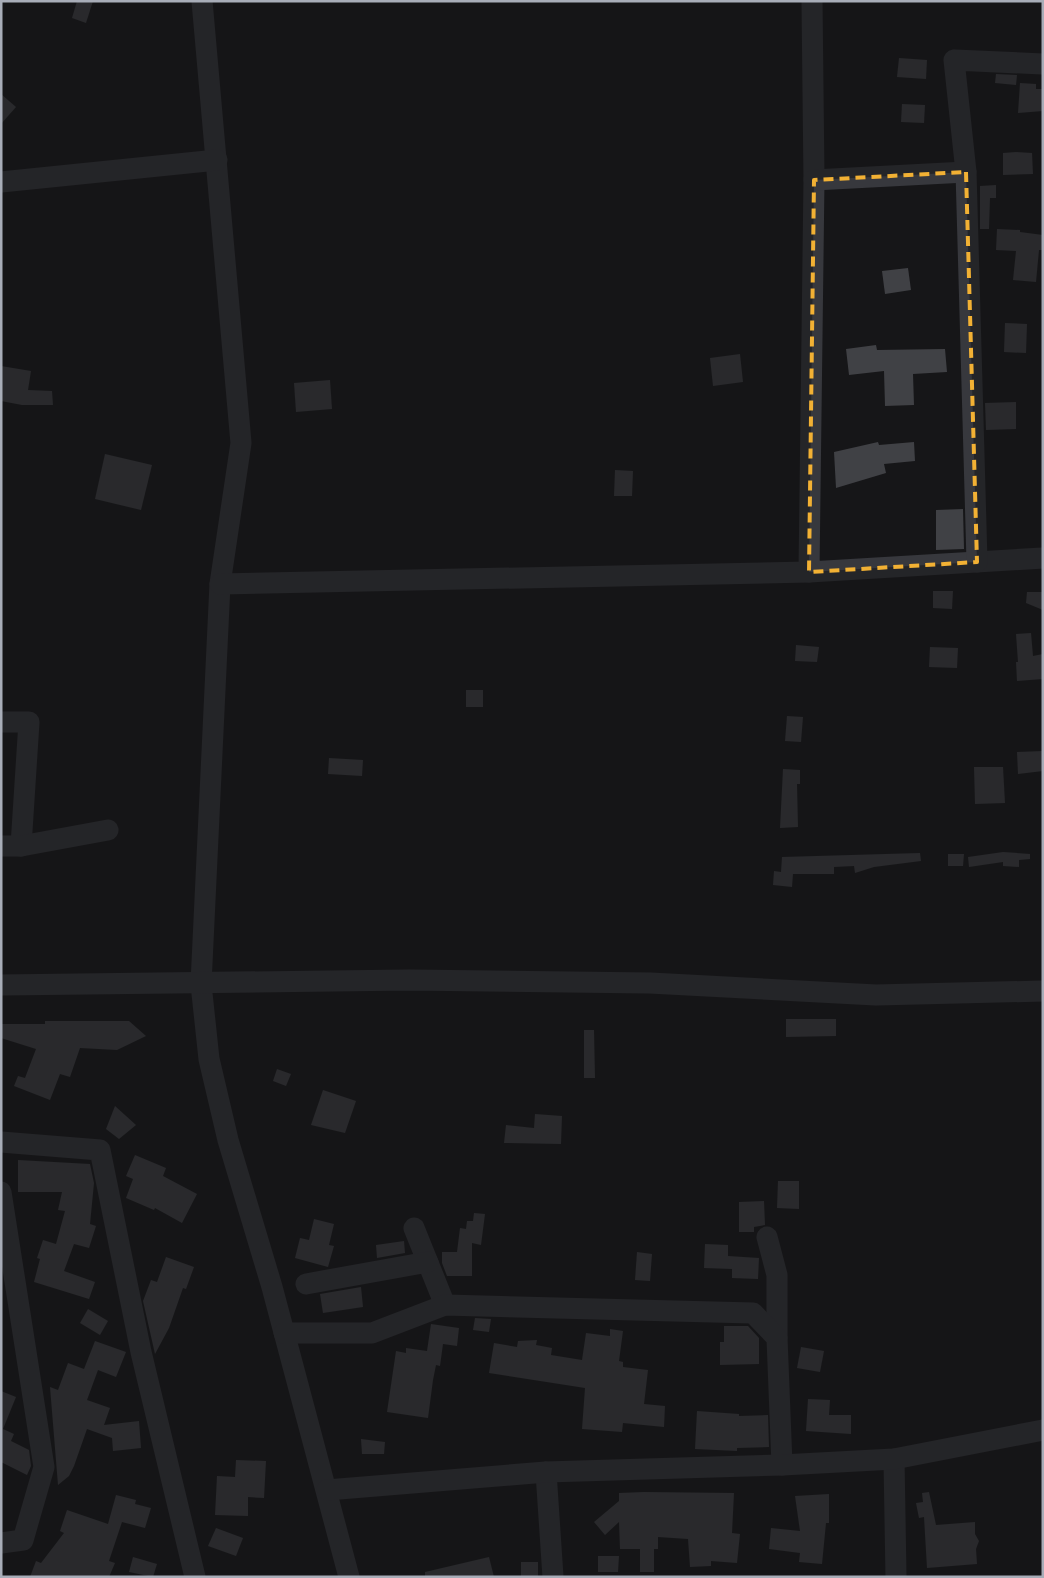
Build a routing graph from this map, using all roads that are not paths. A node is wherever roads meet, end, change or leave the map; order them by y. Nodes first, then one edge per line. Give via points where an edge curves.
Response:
1 (202, 1) edge
2 (812, 1) edge
3 (1043, 64) edge
4 (217, 160) junction
5 (966, 172) junction
6 (814, 180) junction
7 (1, 182) edge
8 (1043, 558) edge
9 (977, 562) junction
10 (809, 572) junction
11 (220, 584) junction
12 (1, 722) edge
13 (108, 830) dead end
14 (11, 846) edge
15 (201, 984) junction
16 (1, 985) edge
17 (1043, 991) edge
18 (1, 1142) edge
19 (1, 1192) edge
20 (414, 1228) dead end
21 (767, 1237) dead end
22 (428, 1262) junction
23 (306, 1284) dead end
24 (445, 1305) junction
25 (284, 1333) junction
26 (777, 1338) junction
27 (1043, 1430) edge
28 (894, 1459) junction
29 (782, 1466) junction
30 (546, 1472) junction
31 (327, 1490) junction
32 (1, 1543) edge
33 (196, 1577) edge
34 (349, 1577) edge
35 (553, 1577) edge
36 (896, 1577) edge

1 - 4 street
2 - 6 street
3 - 5 street via 954,60
4 - 7 street
4 - 11 street via 241,443
5 - 6 street
5 - 9 street
6 - 10 street
8 - 9 street
9 - 10 street
10 - 11 street
11 - 15 street
12 - 14 street via 29,722
13 - 14 street
15 - 16 street
15 - 17 street via 409,980 650,983 876,995
15 - 25 street via 209,1059 228,1140
18 - 33 street via 100,1150 141,1352
19 - 32 street via 44,1467 23,1540
20 - 22 street
21 - 26 street via 777,1275
22 - 23 street
22 - 24 street
24 - 25 street via 372,1333
24 - 26 street via 753,1313
25 - 31 street
26 - 29 street
27 - 28 street
28 - 29 street
28 - 36 street
29 - 30 street
30 - 31 street
30 - 35 street
31 - 34 street

